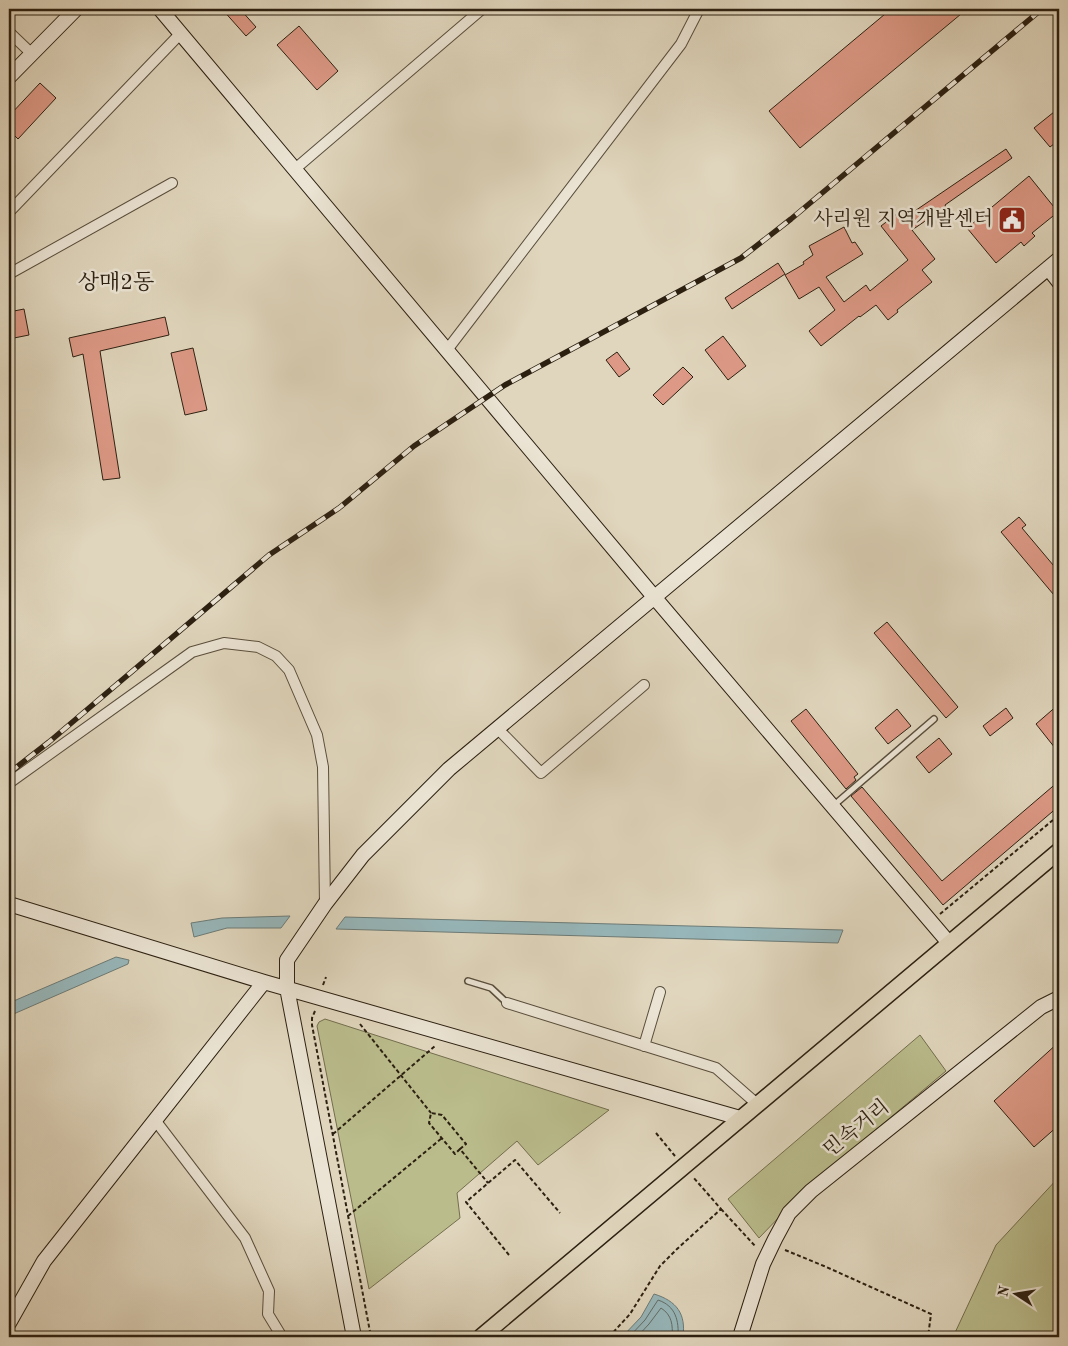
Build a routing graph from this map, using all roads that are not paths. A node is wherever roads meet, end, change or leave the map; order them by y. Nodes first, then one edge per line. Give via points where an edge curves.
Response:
1 (76, 9) edge
2 (160, 9) edge
3 (482, 9) edge
4 (699, 9) edge
5 (9, 32) edge
6 (181, 33) junction
7 (32, 54) junction
8 (9, 77) edge
9 (295, 170) junction
10 (172, 183) dead end
11 (9, 212) edge
12 (1059, 259) edge
13 (1048, 268) junction
14 (9, 274) edge
15 (1059, 282) edge
16 (447, 350) junction
17 (655, 598) junction
18 (644, 684) dead end
19 (934, 719) dead end
20 (498, 729) junction
21 (9, 783) edge
22 (833, 807) junction
23 (1059, 851) edge
24 (9, 904) edge
25 (326, 904) junction
26 (949, 943) junction
27 (468, 981) dead end
28 (264, 982) junction
29 (287, 988) junction
30 (660, 992) dead end
31 (1059, 998) edge
32 (507, 1004) joint
33 (644, 1046) junction
34 (757, 1104) junction
35 (740, 1118) junction
36 (154, 1120) junction
37 (9, 1323) edge
38 (282, 1337) edge
39 (354, 1337) edge
40 (480, 1337) edge
41 (740, 1337) edge

1 - 7 street
2 - 6 street
3 - 9 street
4 - 16 street via 681,44
5 - 7 street
6 - 9 street
6 - 11 street
7 - 8 street
9 - 16 street
10 - 14 street
12 - 13 street
13 - 15 street
13 - 17 street
16 - 17 street
17 - 20 street
17 - 22 street
18 - 20 street via 541,773
19 - 22 lane
20 - 25 street via 449,768 363,855
21 - 25 street via 192,652 224,643 258,647 276,656 289,670 317,735 323,767
22 - 26 street
23 - 26 main road
24 - 28 street
25 - 29 street via 287,960
26 - 34 main road
27 - 32 lane via 491,988
28 - 29 street
28 - 36 street
29 - 35 street
29 - 39 street
30 - 33 street
31 - 41 street, 민속거리 via 1041,1008 811,1191 789,1213 757,1282
32 - 33 street
33 - 34 street via 716,1068
34 - 35 main road
35 - 40 main road
36 - 37 street via 44,1261
36 - 38 street via 245,1238 268,1291 268,1314

